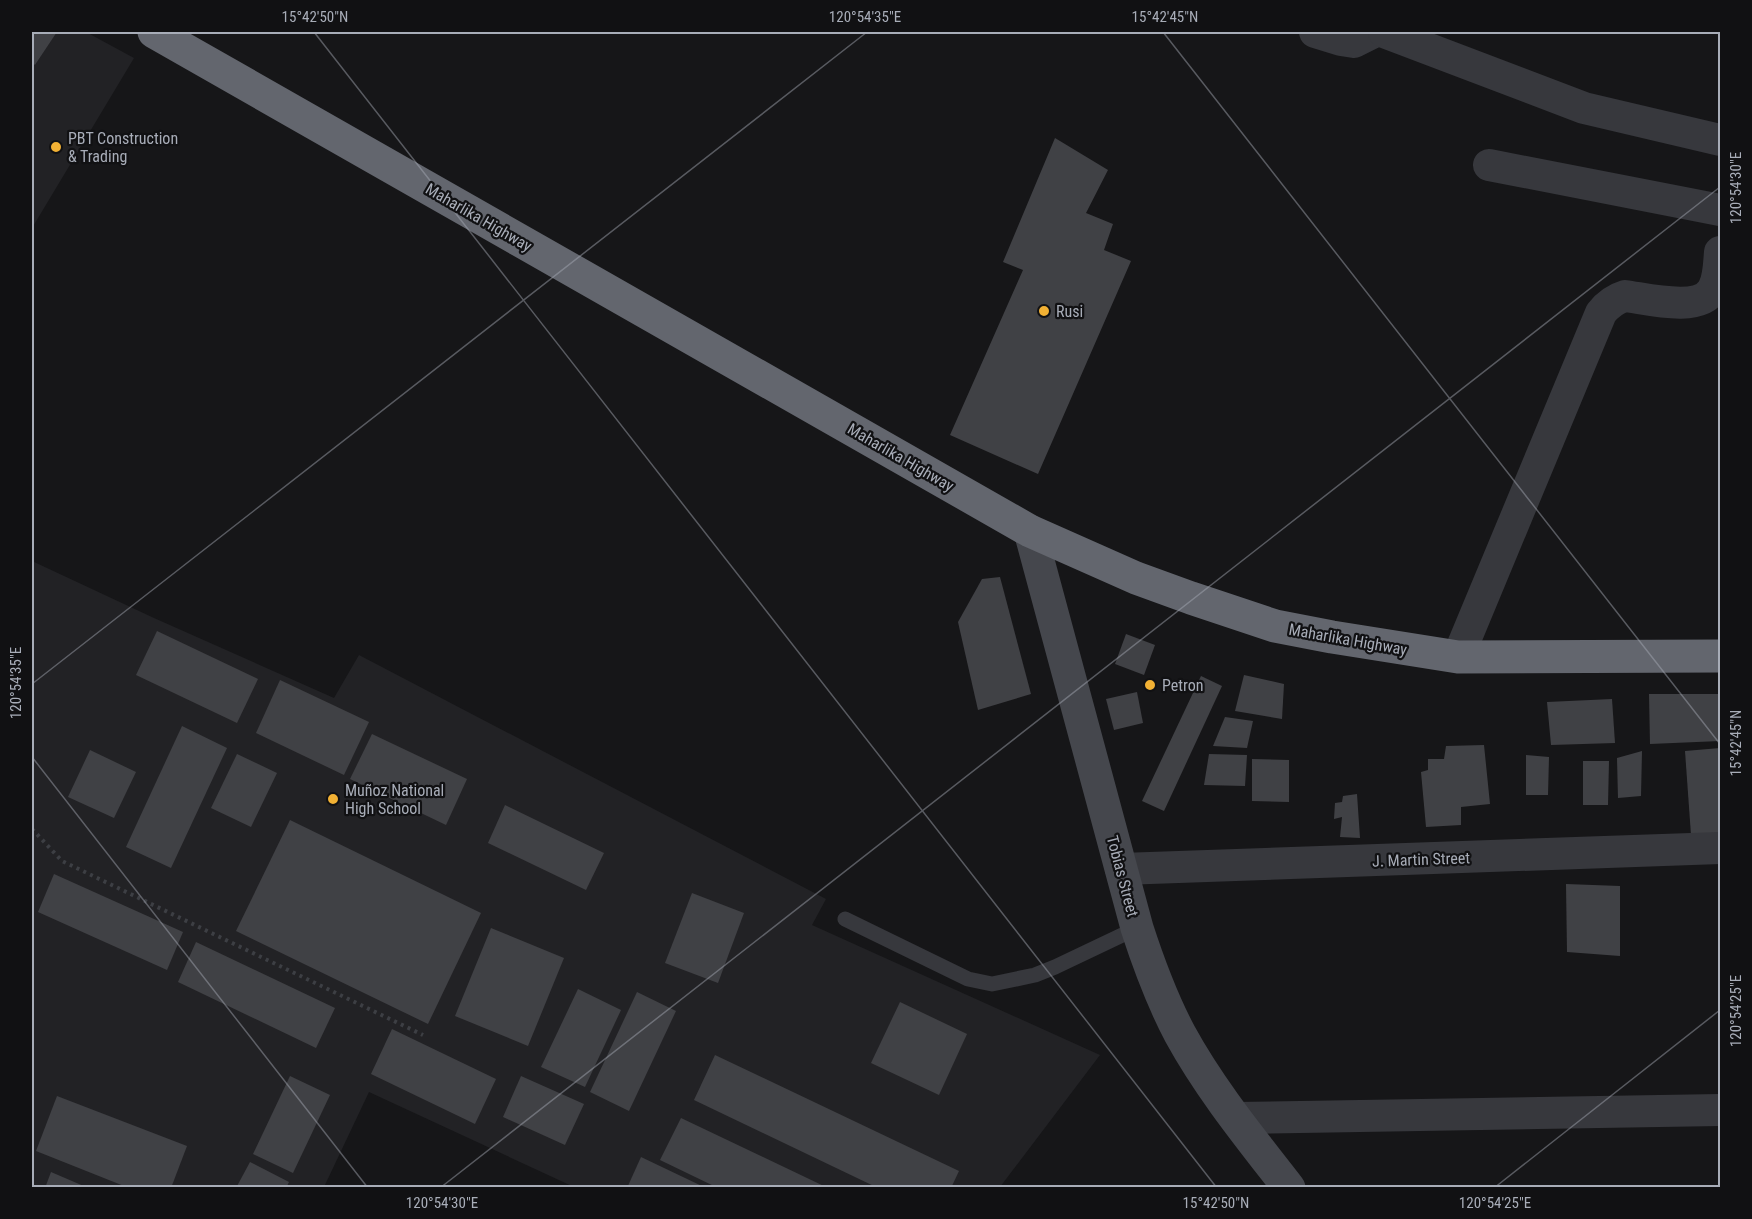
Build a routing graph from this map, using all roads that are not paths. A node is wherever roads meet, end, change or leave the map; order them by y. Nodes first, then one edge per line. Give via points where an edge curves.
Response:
1 (154, 32) edge
2 (1315, 32) edge
3 (1374, 32) edge
4 (1384, 32) edge
5 (1720, 140) edge
6 (1489, 165) dead end
7 (1720, 210) edge
8 (1720, 252) edge
9 (1030, 531) junction
10 (1720, 656) edge
11 (1458, 657) junction
12 (1720, 848) edge
13 (1121, 869) junction
14 (845, 919) dead end
15 (1137, 928) junction
16 (1720, 1110) edge
17 (1235, 1118) junction
18 (1289, 1188) edge

1 - 9 highway, Maharlika Highway
2 - 3 street via 1354,42
4 - 5 street via 1584,108
6 - 7 street
8 - 11 street via 1715,286 1701,300 1686,304 1625,296 1611,302 1601,313
9 - 11 highway, Maharlika Highway via 1136,578 1275,626
9 - 13 main road, Tobias Street
10 - 11 highway, Maharlika Highway
12 - 13 street, J. Martin Street
13 - 15 main road, Tobias Street
14 - 15 lane via 968,979 992,984 1035,975
15 - 17 main road, Tobias Street via 1178,1028
16 - 17 street
17 - 18 main road, Tobias Street

